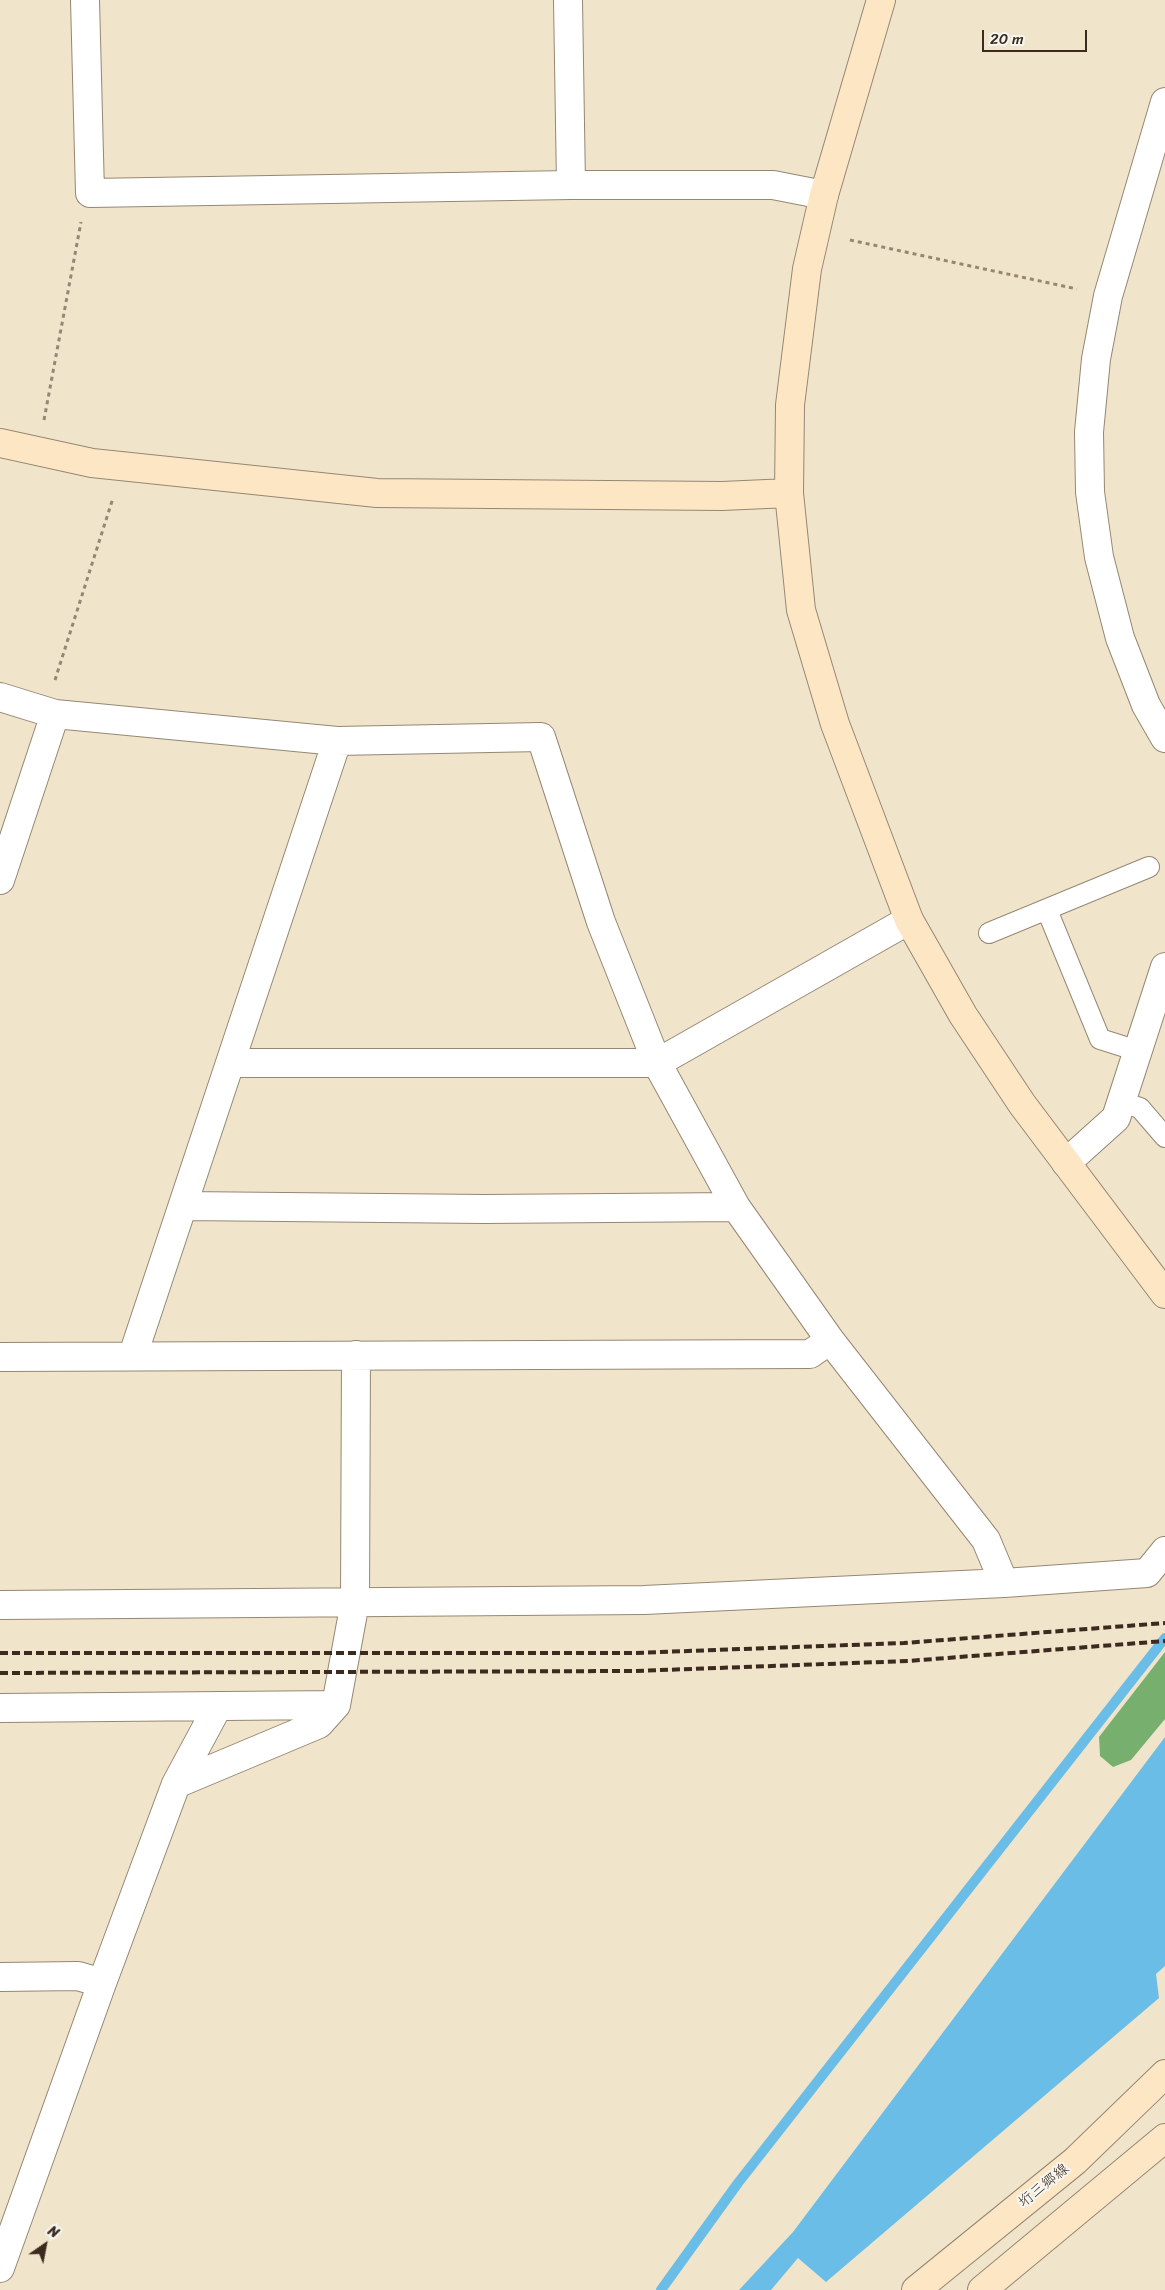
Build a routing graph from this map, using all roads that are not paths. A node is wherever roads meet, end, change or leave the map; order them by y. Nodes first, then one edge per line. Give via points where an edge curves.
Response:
1 (85, 0) edge
2 (568, 0) edge
3 (880, 0) edge
4 (1165, 102) edge
5 (571, 185) junction
6 (824, 195) junction
7 (0, 443) edge
8 (789, 493) junction
9 (0, 698) edge
10 (55, 714) junction
11 (1165, 738) edge
12 (337, 741) junction
13 (1149, 867) dead end
14 (0, 880) edge
15 (1047, 910) junction
16 (909, 920) junction
17 (988, 933) dead end
18 (1165, 968) edge
19 (1138, 1051) junction
20 (232, 1063) junction
21 (657, 1063) junction
22 (1122, 1102) junction
23 (1165, 1137) edge
24 (1066, 1163) junction
25 (184, 1206) junction
26 (736, 1207) junction
27 (1165, 1294) edge
28 (830, 1340) junction
29 (133, 1355) junction
30 (356, 1355) junction
31 (0, 1357) edge
32 (1165, 1551) edge
33 (1004, 1583) junction
34 (355, 1602) junction
35 (0, 1605) edge
36 (336, 1705) junction
37 (218, 1706) junction
38 (0, 1708) edge
39 (176, 1784) junction
40 (0, 1977) edge
41 (102, 1983) junction
42 (1165, 2074) edge
43 (1165, 2138) edge
44 (0, 2268) edge
45 (916, 2290) edge
46 (982, 2290) edge

1 - 5 street via 90,193
2 - 5 street
3 - 6 street
4 - 11 street via 1108,296 1096,359 1089,432 1090,492 1099,557 1120,638 1146,705
5 - 6 street via 773,185
6 - 8 street via 807,270 791,396
7 - 8 street via 92,463 377,493 709,496
8 - 16 street via 801,610 835,724
9 - 10 street
10 - 12 street
10 - 14 street
12 - 20 street
12 - 21 street via 541,737 601,922
13 - 15 lane
15 - 17 lane
15 - 19 lane via 1100,1039
16 - 21 street
16 - 24 street via 963,1016
18 - 19 street
19 - 22 street
20 - 21 street
20 - 25 street
21 - 26 street
22 - 23 lane via 1140,1108
22 - 24 street via 1116,1118
24 - 27 street
25 - 26 street
25 - 29 street
26 - 28 street
28 - 30 street via 810,1354
28 - 33 street via 986,1540
29 - 30 street
29 - 31 street
30 - 34 street
32 - 33 street via 1147,1573
33 - 34 street via 644,1600
34 - 35 street
34 - 36 street
36 - 37 street
36 - 39 street via 319,1724
37 - 38 street
37 - 39 street
39 - 41 street
40 - 41 street via 78,1976
41 - 44 street
42 - 45 street, 垳三郷線 via 1075,2161
43 - 46 street

